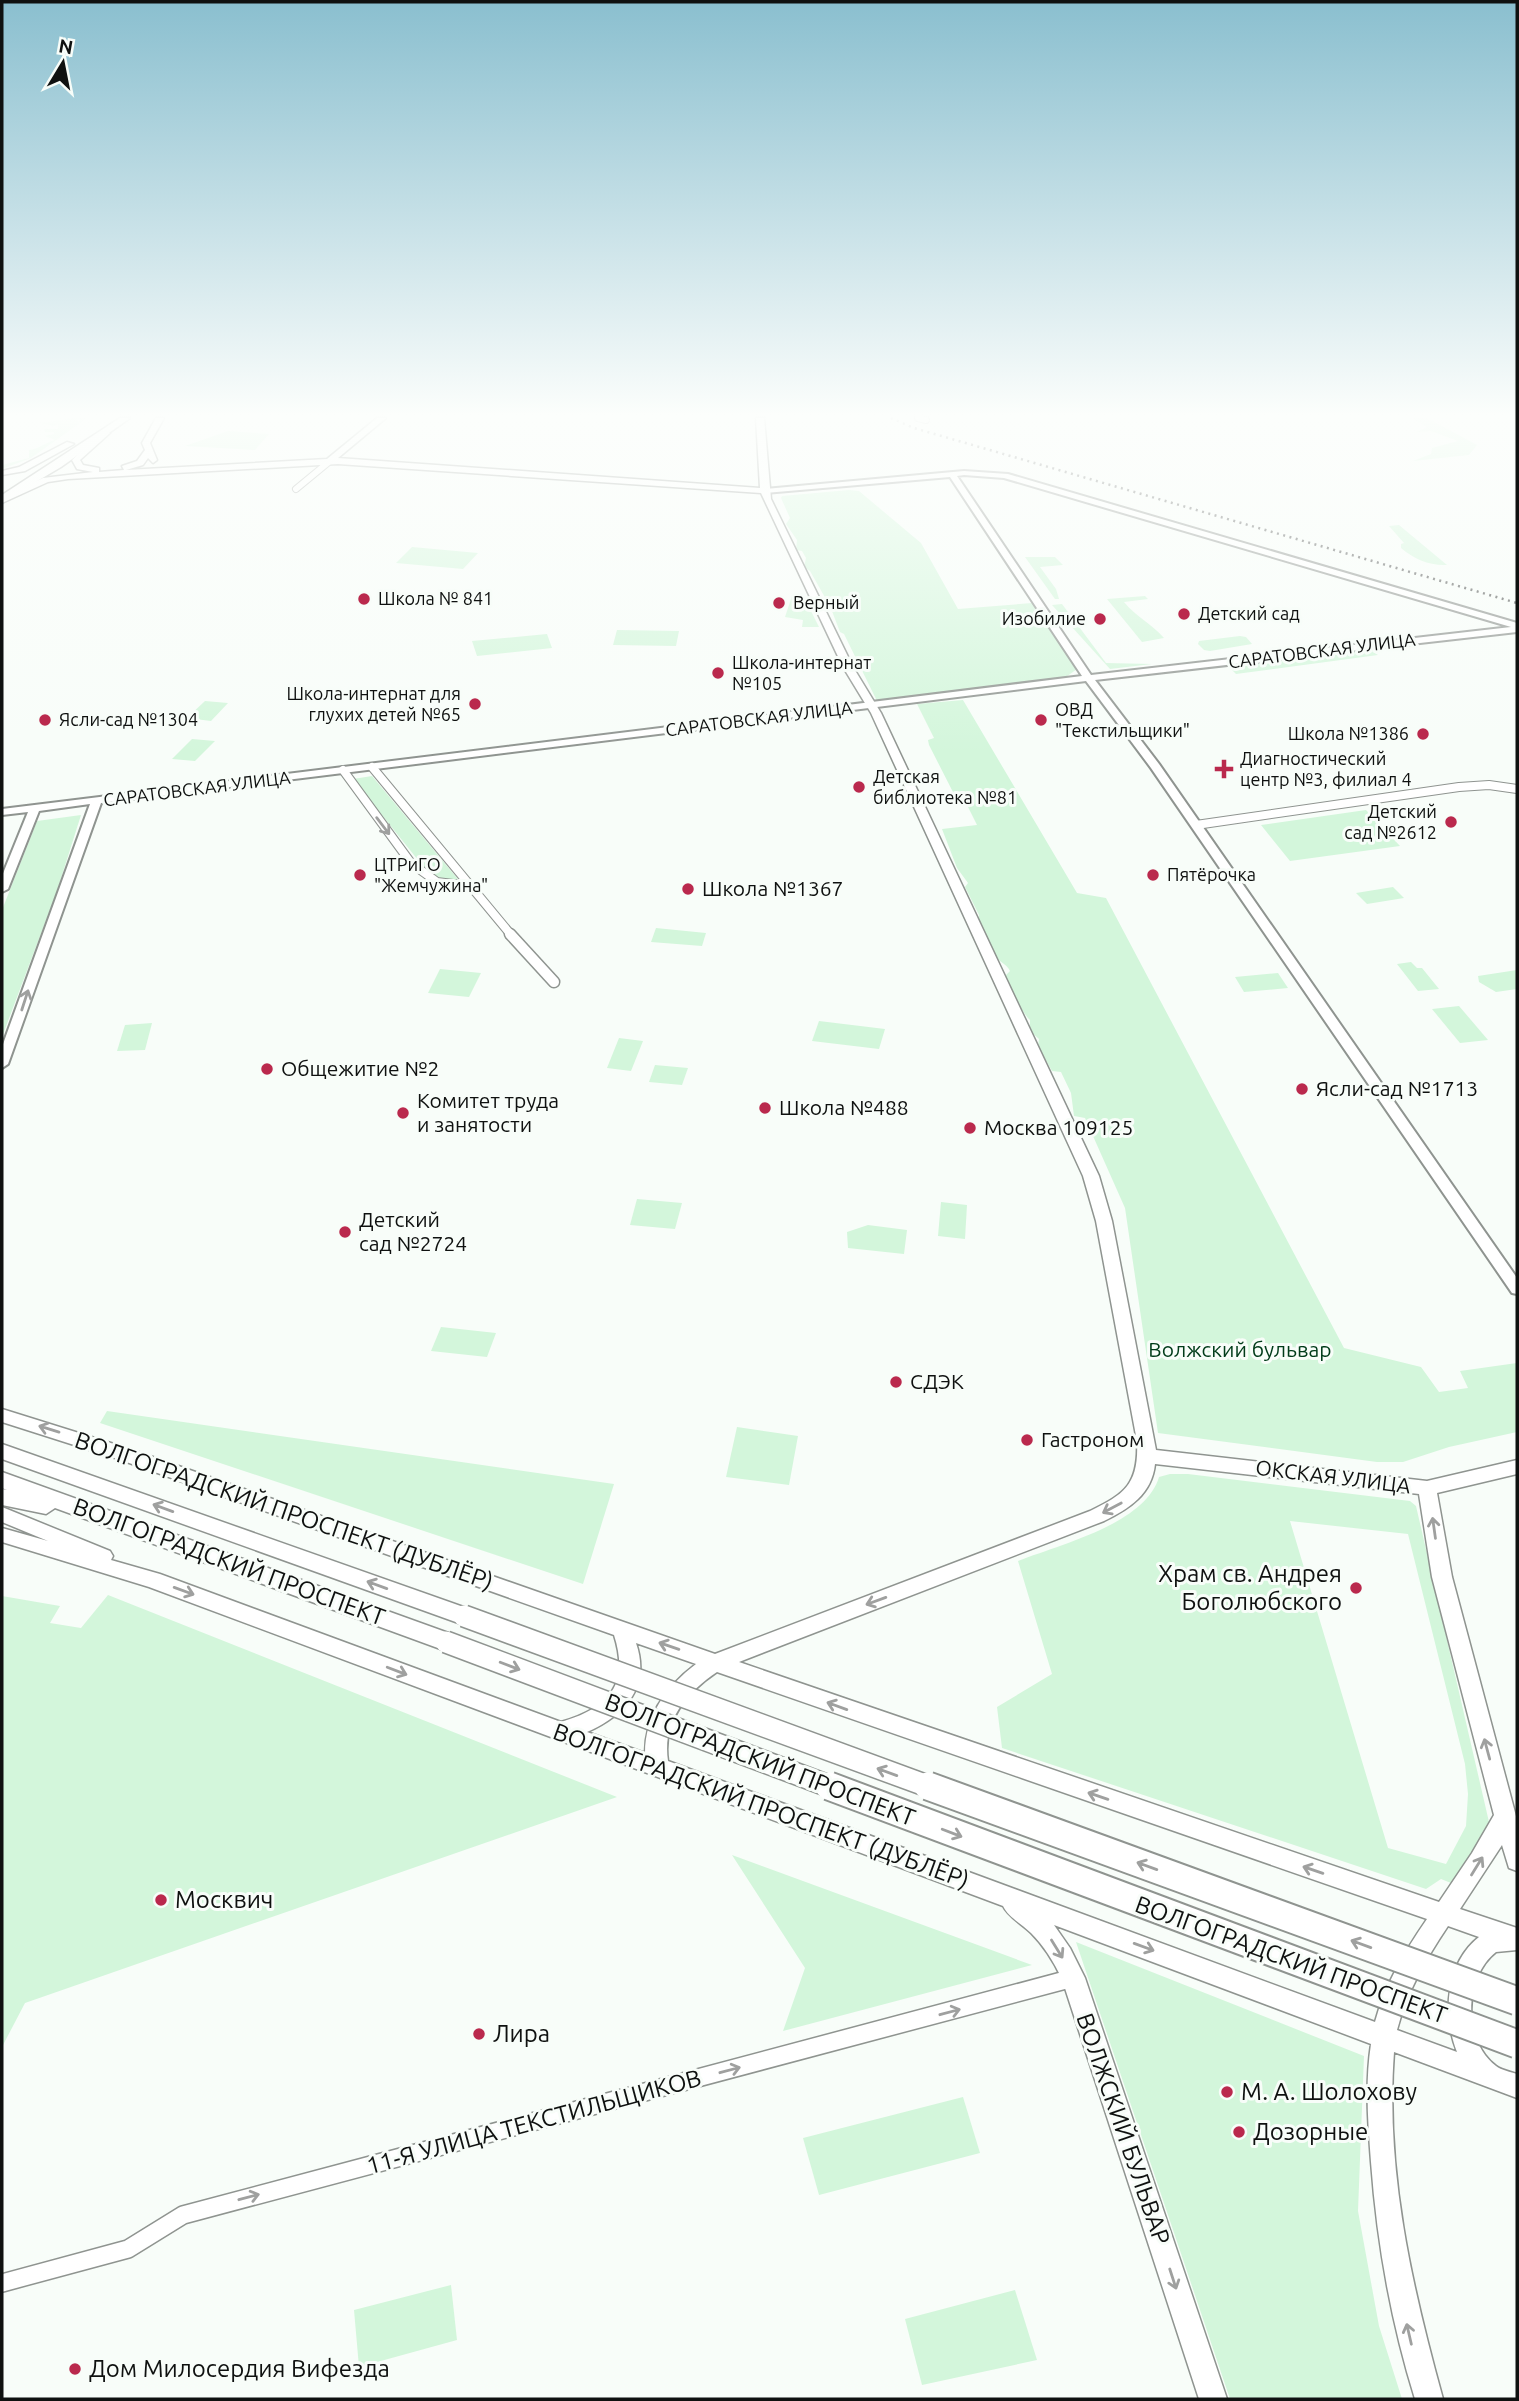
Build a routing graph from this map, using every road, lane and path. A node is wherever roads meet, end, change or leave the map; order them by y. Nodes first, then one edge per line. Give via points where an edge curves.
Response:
1 (783, 530) edge
2 (990, 530) edge
3 (1190, 530) edge
4 (1517, 627) edge
5 (1090, 679) junction
6 (871, 706) junction
7 (372, 767) junction
8 (343, 770) junction
9 (1517, 789) edge
10 (96, 801) junction
11 (35, 808) junction
12 (2, 812) edge
13 (1196, 825) junction
14 (469, 886) junction
15 (2, 889) edge
16 (554, 982) dead end
17 (2, 1064) edge
18 (1517, 1289) edge
19 (2, 1415) edge
20 (2, 1451) edge
21 (1148, 1456) junction
22 (1517, 1467) edge
23 (2, 1480) edge
24 (1427, 1488) junction
25 (2, 1497) edge
26 (2, 1514) edge
27 (112, 1520) junction
28 (2, 1535) edge
29 (153, 1580) junction
30 (622, 1630) junction
31 (716, 1662) junction
32 (558, 1732) junction
33 (659, 1768) junction
34 (1505, 1815) junction
35 (1517, 1861) edge
36 (989, 1889) junction
37 (1444, 1914) junction
38 (1517, 1938) edge
39 (1073, 1978) junction
40 (1517, 2001) edge
41 (1384, 2036) junction
42 (1517, 2044) edge
43 (1486, 2073) junction
44 (1517, 2086) edge
45 (2, 2283) edge
46 (1213, 2399) edge
47 (1429, 2399) edge

1 - 6 main road
2 - 5 street
3 - 4 street
4 - 5 street, САРАТОВСКАЯ УЛИЦА
5 - 6 street, САРАТОВСКАЯ УЛИЦА
5 - 13 street
6 - 7 street, САРАТОВСКАЯ УЛИЦА
6 - 21 main road via 1091,1176 1104,1221
7 - 8 street, САРАТОВСКАЯ УЛИЦА
7 - 14 street
8 - 10 street, САРАТОВСКАЯ УЛИЦА
8 -> 14 street via 425,876 453,887
9 - 13 street via 1459,787
10 - 11 street, САРАТОВСКАЯ УЛИЦА
17 -> 10 street
11 - 12 street, САРАТОВСКАЯ УЛИЦА
11 - 15 street
13 - 18 street
14 - 16 street
30 -> 19 main road, ВОЛГОГРАДСКИЙ ПРОСПЕКТ (ДУБЛЁР)
40 -> 20 main road, ВОЛГОГРАДСКИЙ ПРОСПЕКТ, bridge
21 - 24 main road, ОКСКАЯ УЛИЦА
21 -> 31 main road via 1143,1480 1115,1507
22 - 24 main road, ОКСКАЯ УЛИЦА
23 - 27 main road, ВОЛГОГРАДСКИЙ ПРОСПЕКТ
34 -> 24 main road via 1442,1577
25 - 27 main road
26 - 29 main road
27 -> 42 main road, ВОЛГОГРАДСКИЙ ПРОСПЕКТ, bridge
28 - 29 main road, ВОЛГОГРАДСКИЙ ПРОСПЕКТ (ДУБЛЁР)
29 -> 32 main road, ВОЛГОГРАДСКИЙ ПРОСПЕКТ (ДУБЛЁР)
31 -> 30 main road, ВОЛГОГРАДСКИЙ ПРОСПЕКТ (ДУБЛЁР)
30 - 32 main road via 632,1667 623,1695 602,1717
31 - 33 main road via 694,1676 670,1701 655,1744
37 -> 31 main road, ВОЛГОГРАДСКИЙ ПРОСПЕКТ (ДУБЛЁР)
32 - 33 main road, ВОЛГОГРАДСКИЙ ПРОСПЕКТ (ДУБЛЁР)
33 - 36 main road, ВОЛГОГРАДСКИЙ ПРОСПЕКТ (ДУБЛЁР)
34 - 35 main road
37 -> 34 main road via 1494,1841
36 -> 39 main road, ВОЛЖСКИЙ БУЛЬВАР via 1033,1918 1049,1935
36 -> 41 main road, ВОЛГОГРАДСКИЙ ПРОСПЕКТ (ДУБЛЁР)
37 - 38 main road, ВОЛГОГРАДСКИЙ ПРОСПЕКТ (ДУБЛЁР)
37 - 41 main road via 1408,1970
38 - 43 main road via 1489,1943 1479,1951 1460,1999 1463,2037
45 -> 39 street, 11-Я УЛИЦА ТЕКСТИЛЬЩИКОВ via 128,2249 183,2215
39 -> 46 main road, ВОЛЖСКИЙ БУЛЬВАР
41 - 43 main road, ВОЛГОГРАДСКИЙ ПРОСПЕКТ (ДУБЛЁР)
47 -> 41 main road via 1411,2342 1387,2213 1379,2093
43 - 44 main road, ВОЛГОГРАДСКИЙ ПРОСПЕКТ (ДУБЛЁР)

